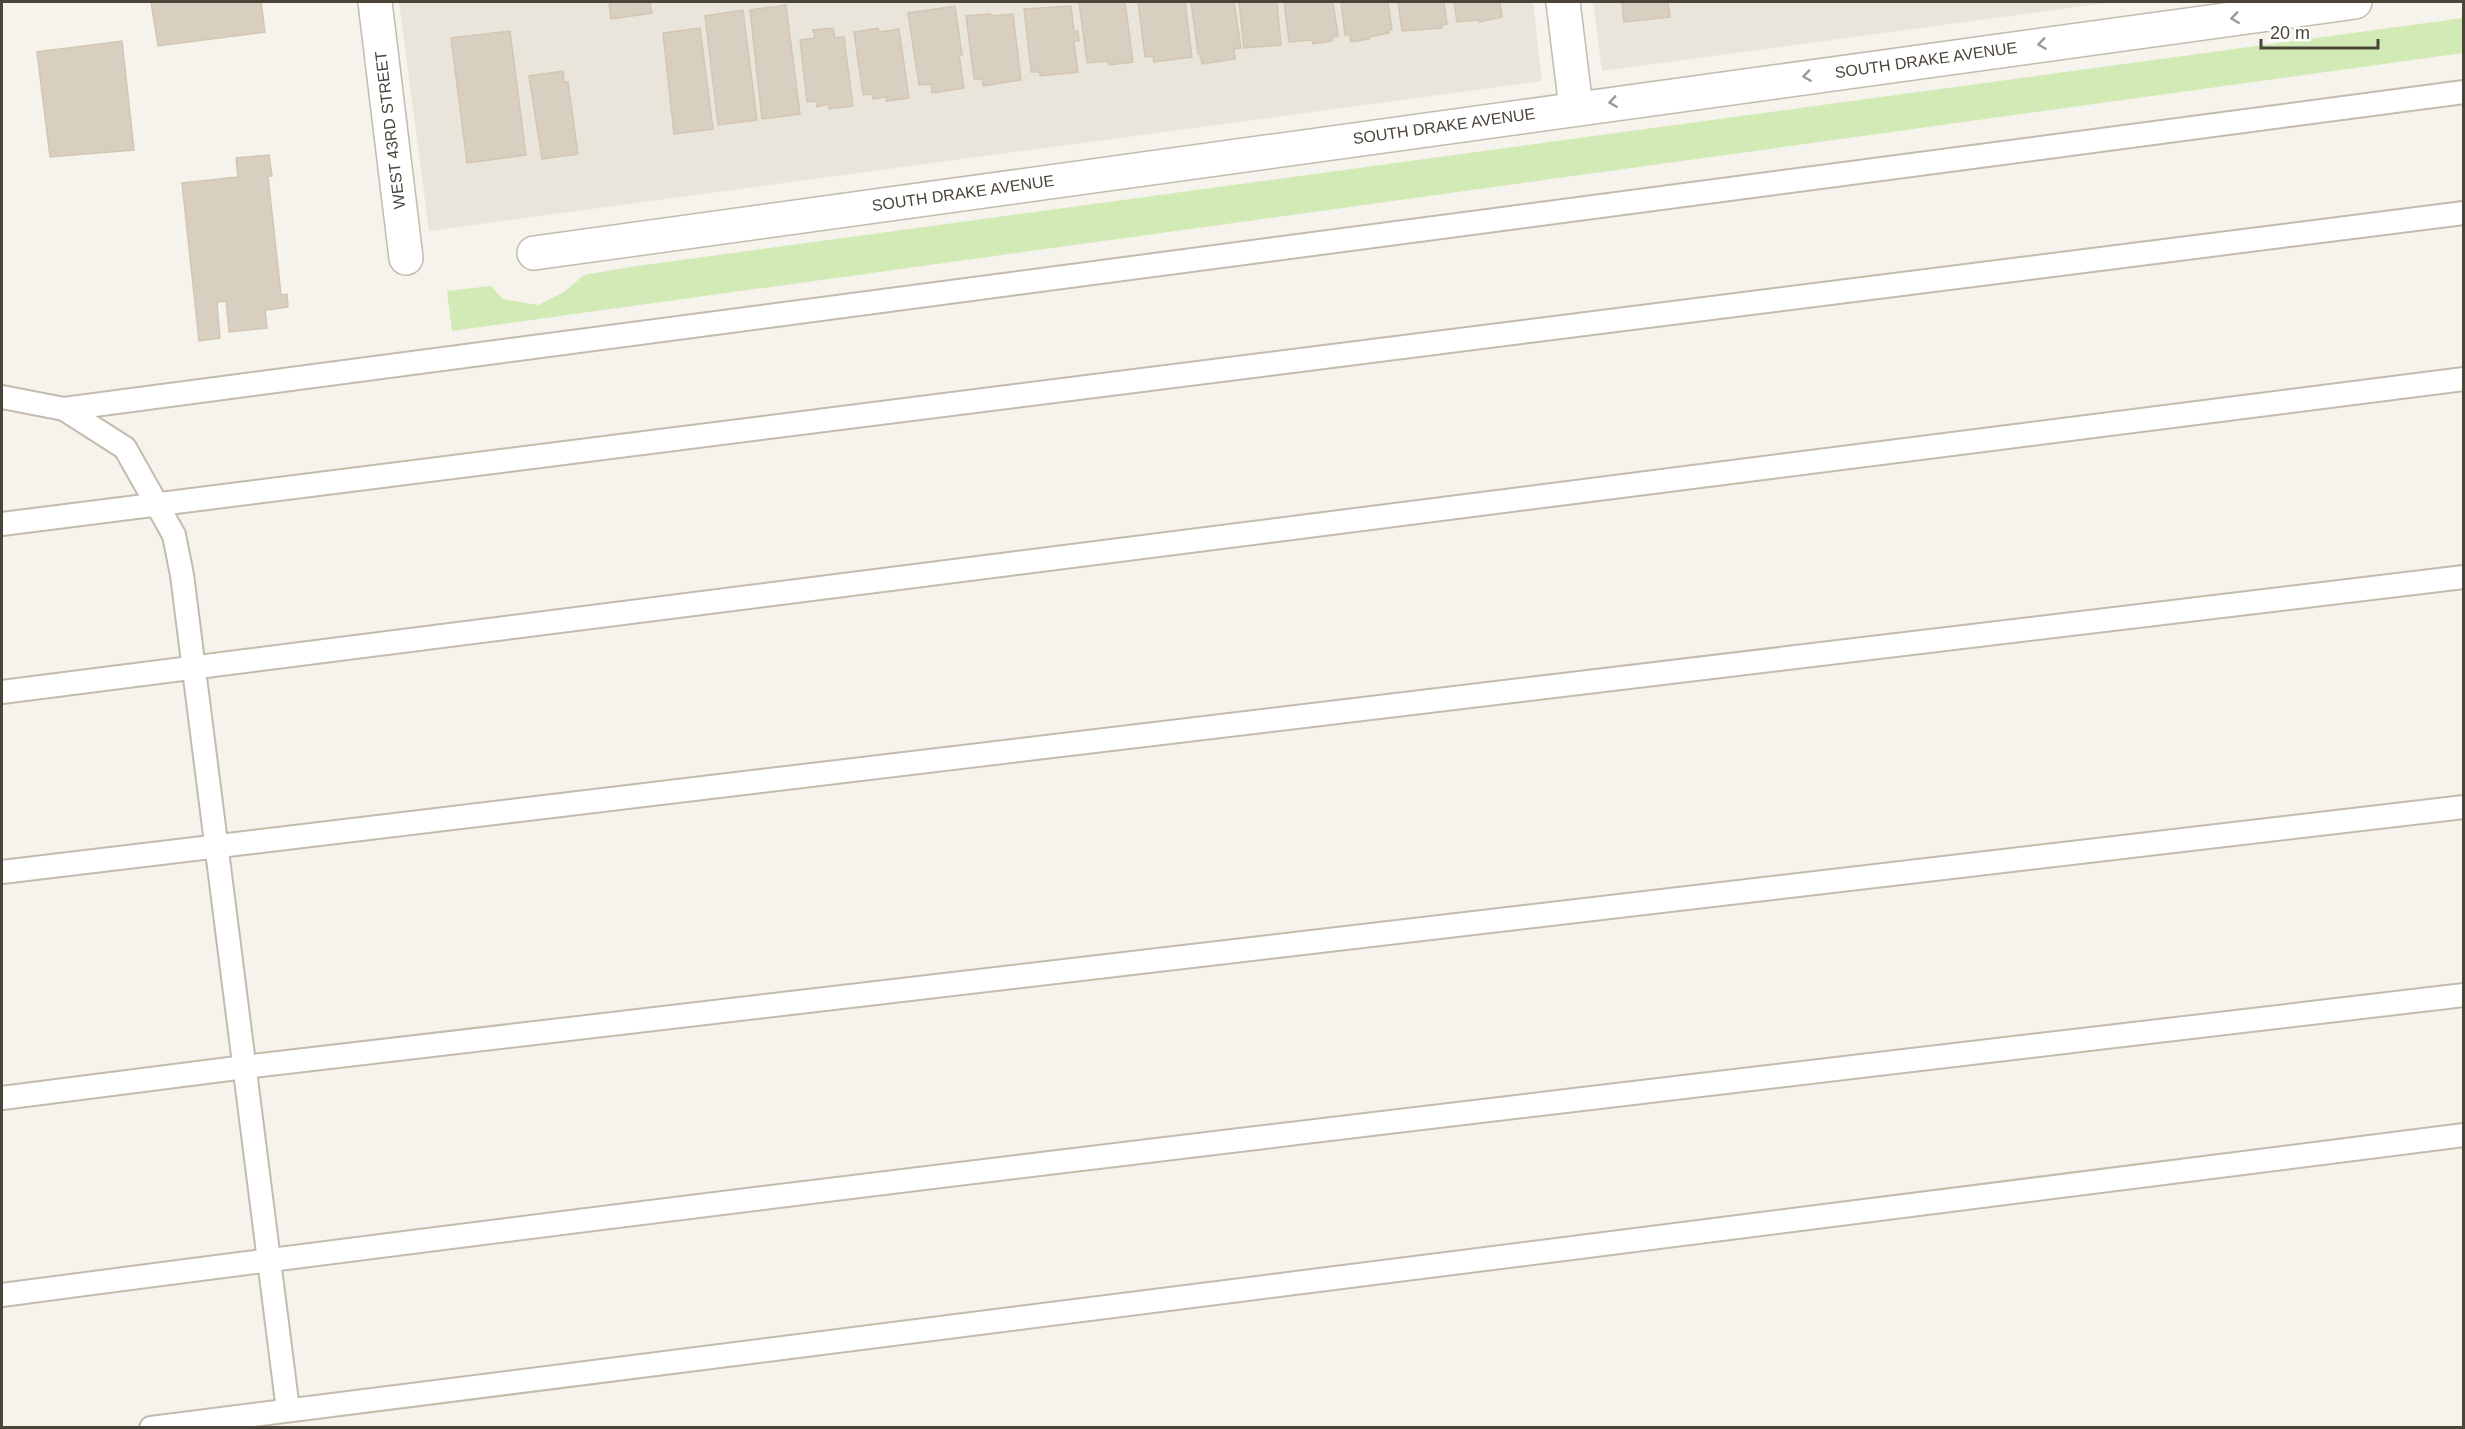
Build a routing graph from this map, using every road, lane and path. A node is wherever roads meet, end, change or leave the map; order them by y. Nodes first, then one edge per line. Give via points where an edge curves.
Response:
1 (375, 2) edge
2 (1563, 2) edge
3 (2355, 2) edge
4 (2463, 92) edge
5 (1575, 108) junction
6 (2463, 213) edge
7 (534, 253) dead end
8 (406, 258) dead end
9 (2463, 379) edge
10 (2, 398) edge
11 (64, 409) junction
12 (157, 504) junction
13 (2, 524) edge
14 (2463, 577) edge
15 (194, 668) junction
16 (2, 692) edge
17 (2463, 807) edge
18 (217, 845) junction
19 (2, 872) edge
20 (2463, 995) edge
21 (245, 1067) junction
22 (2, 1098) edge
23 (2463, 1135) edge
24 (270, 1260) junction
25 (2, 1295) edge
26 (288, 1410) junction
27 (151, 1428) edge

1 - 8 street, WEST 43RD STREET
2 - 5 street
3 -> 5 street, SOUTH DRAKE AVENUE
4 - 11 lane
5 - 7 street, SOUTH DRAKE AVENUE
6 - 12 lane
9 - 15 lane
10 - 11 lane
11 - 12 lane via 125,448
12 - 13 lane
12 - 15 lane via 174,535
14 - 18 lane
15 - 16 lane
15 - 18 lane
17 - 21 lane
18 - 19 lane
18 - 21 lane
20 - 24 lane via 1366,1124
21 - 22 lane
21 - 24 lane
23 - 26 lane
24 - 25 lane
24 - 26 lane
26 - 27 lane

